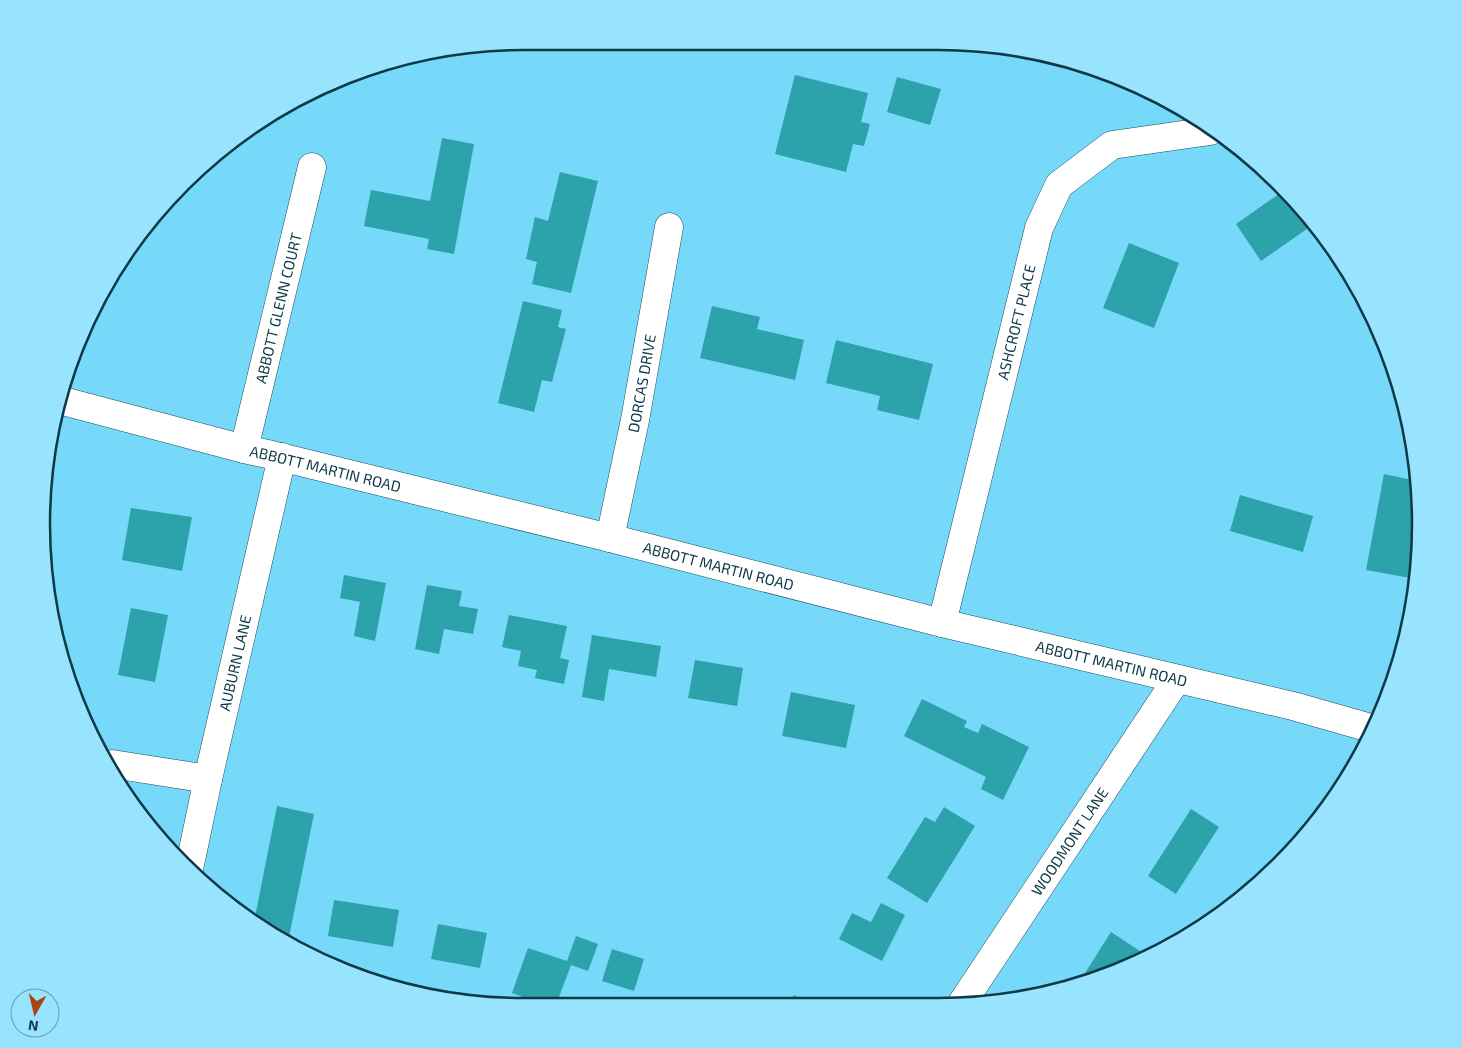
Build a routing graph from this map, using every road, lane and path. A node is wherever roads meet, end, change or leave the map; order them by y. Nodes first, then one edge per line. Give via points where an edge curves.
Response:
1 (1204, 132) edge
2 (312, 167) dead end
3 (669, 227) dead end
4 (66, 402) edge
5 (244, 449) junction
6 (282, 457) junction
7 (610, 538) junction
8 (942, 623) junction
9 (1177, 679) junction
10 (1366, 727) edge
11 (116, 765) edge
12 (208, 780) junction
13 (191, 861) edge
14 (966, 997) edge

1 - 8 street, ASHCROFT PLACE via 1112,145 1059,185 1039,228
2 - 5 street, ABBOTT GLENN COURT
3 - 7 street, DORCAS DRIVE via 635,420
4 - 5 street, ABBOTT MARTIN ROAD
5 - 6 street, ABBOTT MARTIN ROAD
6 - 7 street, ABBOTT MARTIN ROAD
6 - 12 street, AUBURN LANE
7 - 8 street, ABBOTT MARTIN ROAD
8 - 9 street, ABBOTT MARTIN ROAD
9 - 10 street, ABBOTT MARTIN ROAD
9 - 14 street, WOODMONT LANE
11 - 12 street
12 - 13 street, AUBURN LANE

